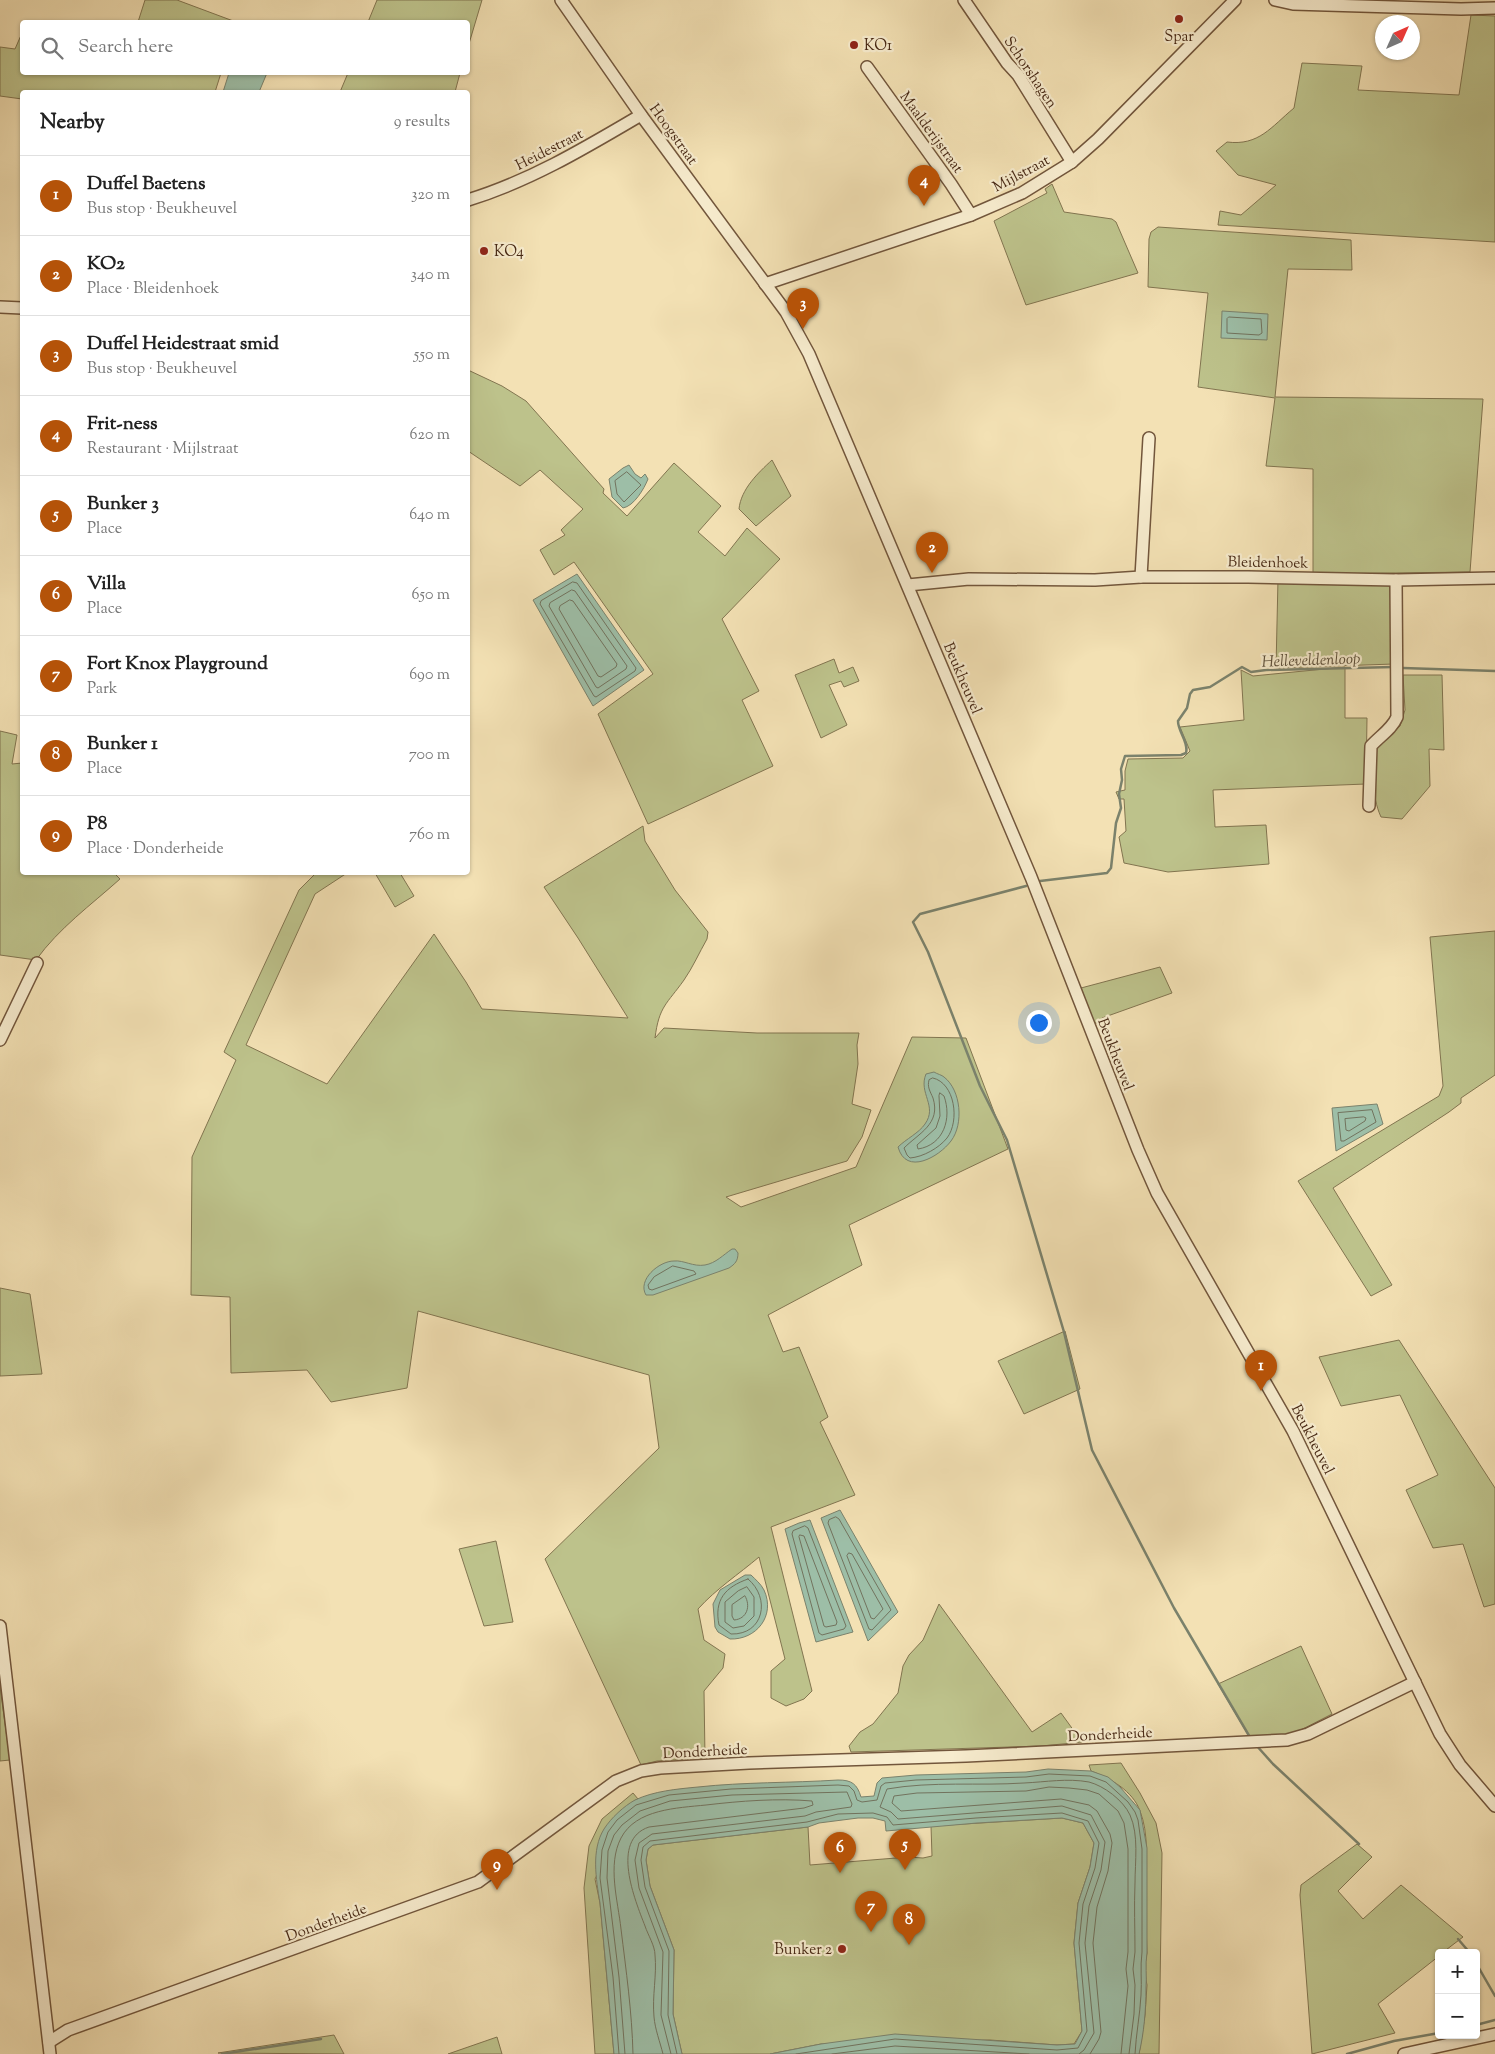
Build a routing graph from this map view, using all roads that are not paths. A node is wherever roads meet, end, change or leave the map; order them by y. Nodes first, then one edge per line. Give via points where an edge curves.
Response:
1 (561, 0) edge
2 (964, 0) edge
3 (1234, 0) edge
4 (1275, 0) edge
5 (1495, 8) edge
6 (867, 67) dead end
7 (641, 115) junction
8 (1072, 162) junction
9 (470, 199) edge
10 (971, 214) junction
11 (765, 284) junction
12 (0, 307) edge
13 (20, 308) edge
14 (1148, 438) dead end
15 (1141, 577) junction
16 (1495, 578) edge
17 (1396, 580) junction
18 (908, 585) junction
19 (1369, 806) dead end
20 (37, 963) dead end
21 (0, 1040) edge
22 (0, 1626) edge
23 (1415, 1682) junction
24 (1495, 1806) edge
25 (1495, 2034) edge
26 (49, 2042) junction
27 (50, 2054) edge
28 (1404, 2054) edge

1 - 7 street, Hoogstraat
2 - 8 street, Schorshagen via 1018,75
3 - 8 street, Mijlstraat
4 - 5 street via 1293,4
6 - 10 street, Maalderijstraat
7 - 9 street, Heidestraat via 554,166 499,191
7 - 11 street, Hoogstraat
8 - 10 street, Mijlstraat via 1022,193
10 - 11 street, Mijlstraat
11 - 18 street, Beukheuvel via 786,312 809,354
12 - 13 street
14 - 15 street
15 - 17 street, Bleidenhoek
15 - 18 street, Bleidenhoek via 969,579
16 - 17 street, Bleidenhoek
17 - 19 street via 1397,716 1393,726 1371,746
18 - 23 street, Beukheuvel via 1031,877 1157,1193 1293,1431
20 - 21 street
22 - 26 street
23 - 24 street, Beukheuvel via 1440,1734 1460,1765
23 - 26 street, Donderheide via 1308,1734 1286,1740 749,1763 641,1771 616,1781 478,1882 68,2030
25 - 28 street
26 - 27 street

